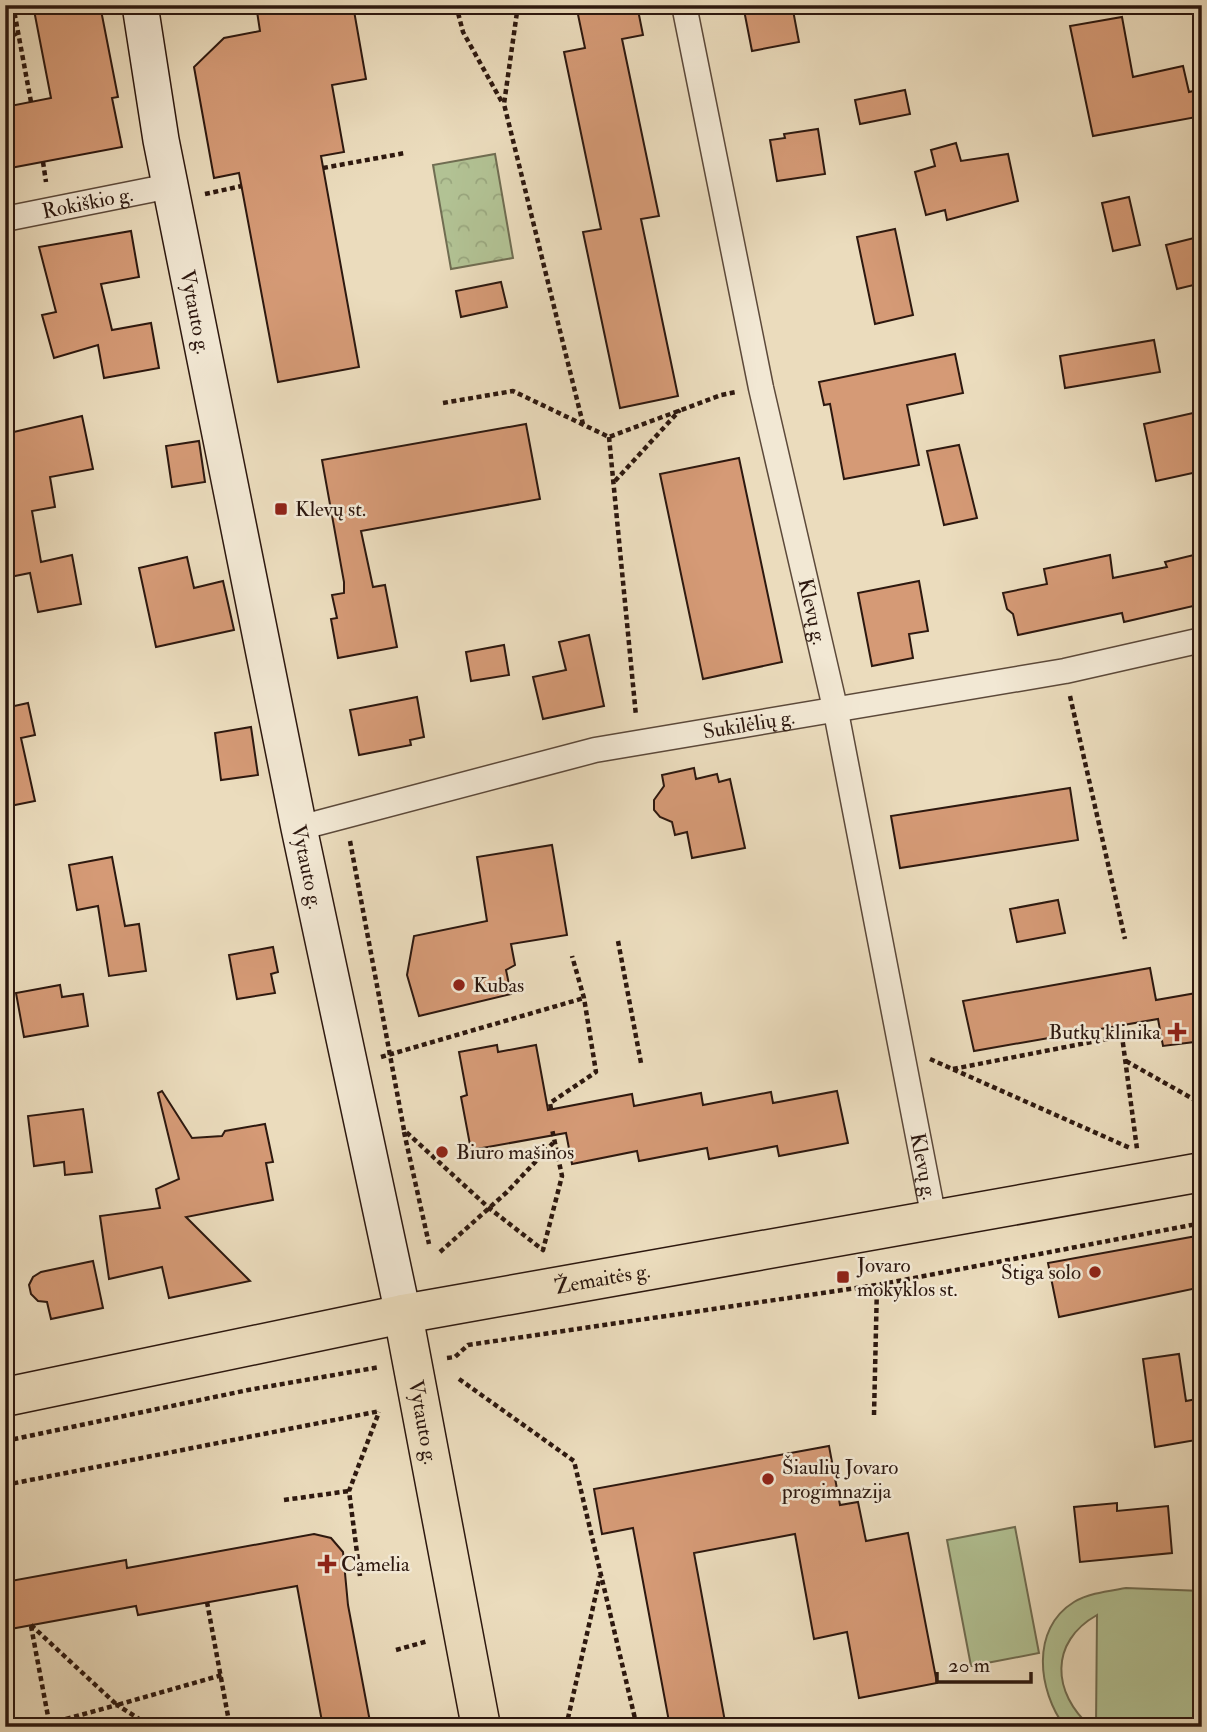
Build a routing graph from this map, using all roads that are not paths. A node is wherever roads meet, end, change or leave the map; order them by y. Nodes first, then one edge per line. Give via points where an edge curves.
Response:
1 (140, 5) edge
2 (684, 5) edge
3 (170, 186) junction
4 (5, 219) edge
5 (1202, 640) edge
6 (836, 712) junction
7 (299, 828) junction
8 (1202, 1172) edge
9 (934, 1219) junction
10 (403, 1314) junction
11 (5, 1397) edge
12 (481, 1727) edge

1 - 3 main road, Vytauto g.
2 - 6 street, Klevų g. via 761,388
3 - 4 street, Rokiškio g.
3 - 7 main road, Vytauto g.
5 - 6 street, Sukilėlių g. via 1065,671
6 - 7 street, Sukilėlių g. via 639,741
6 - 9 street, Klevų g.
7 - 10 main road, Vytauto g.
8 - 9 highway, Žemaitės g.
9 - 10 highway, Žemaitės g.
10 - 11 highway, Žemaitės g.
10 - 12 highway, Vytauto g.

